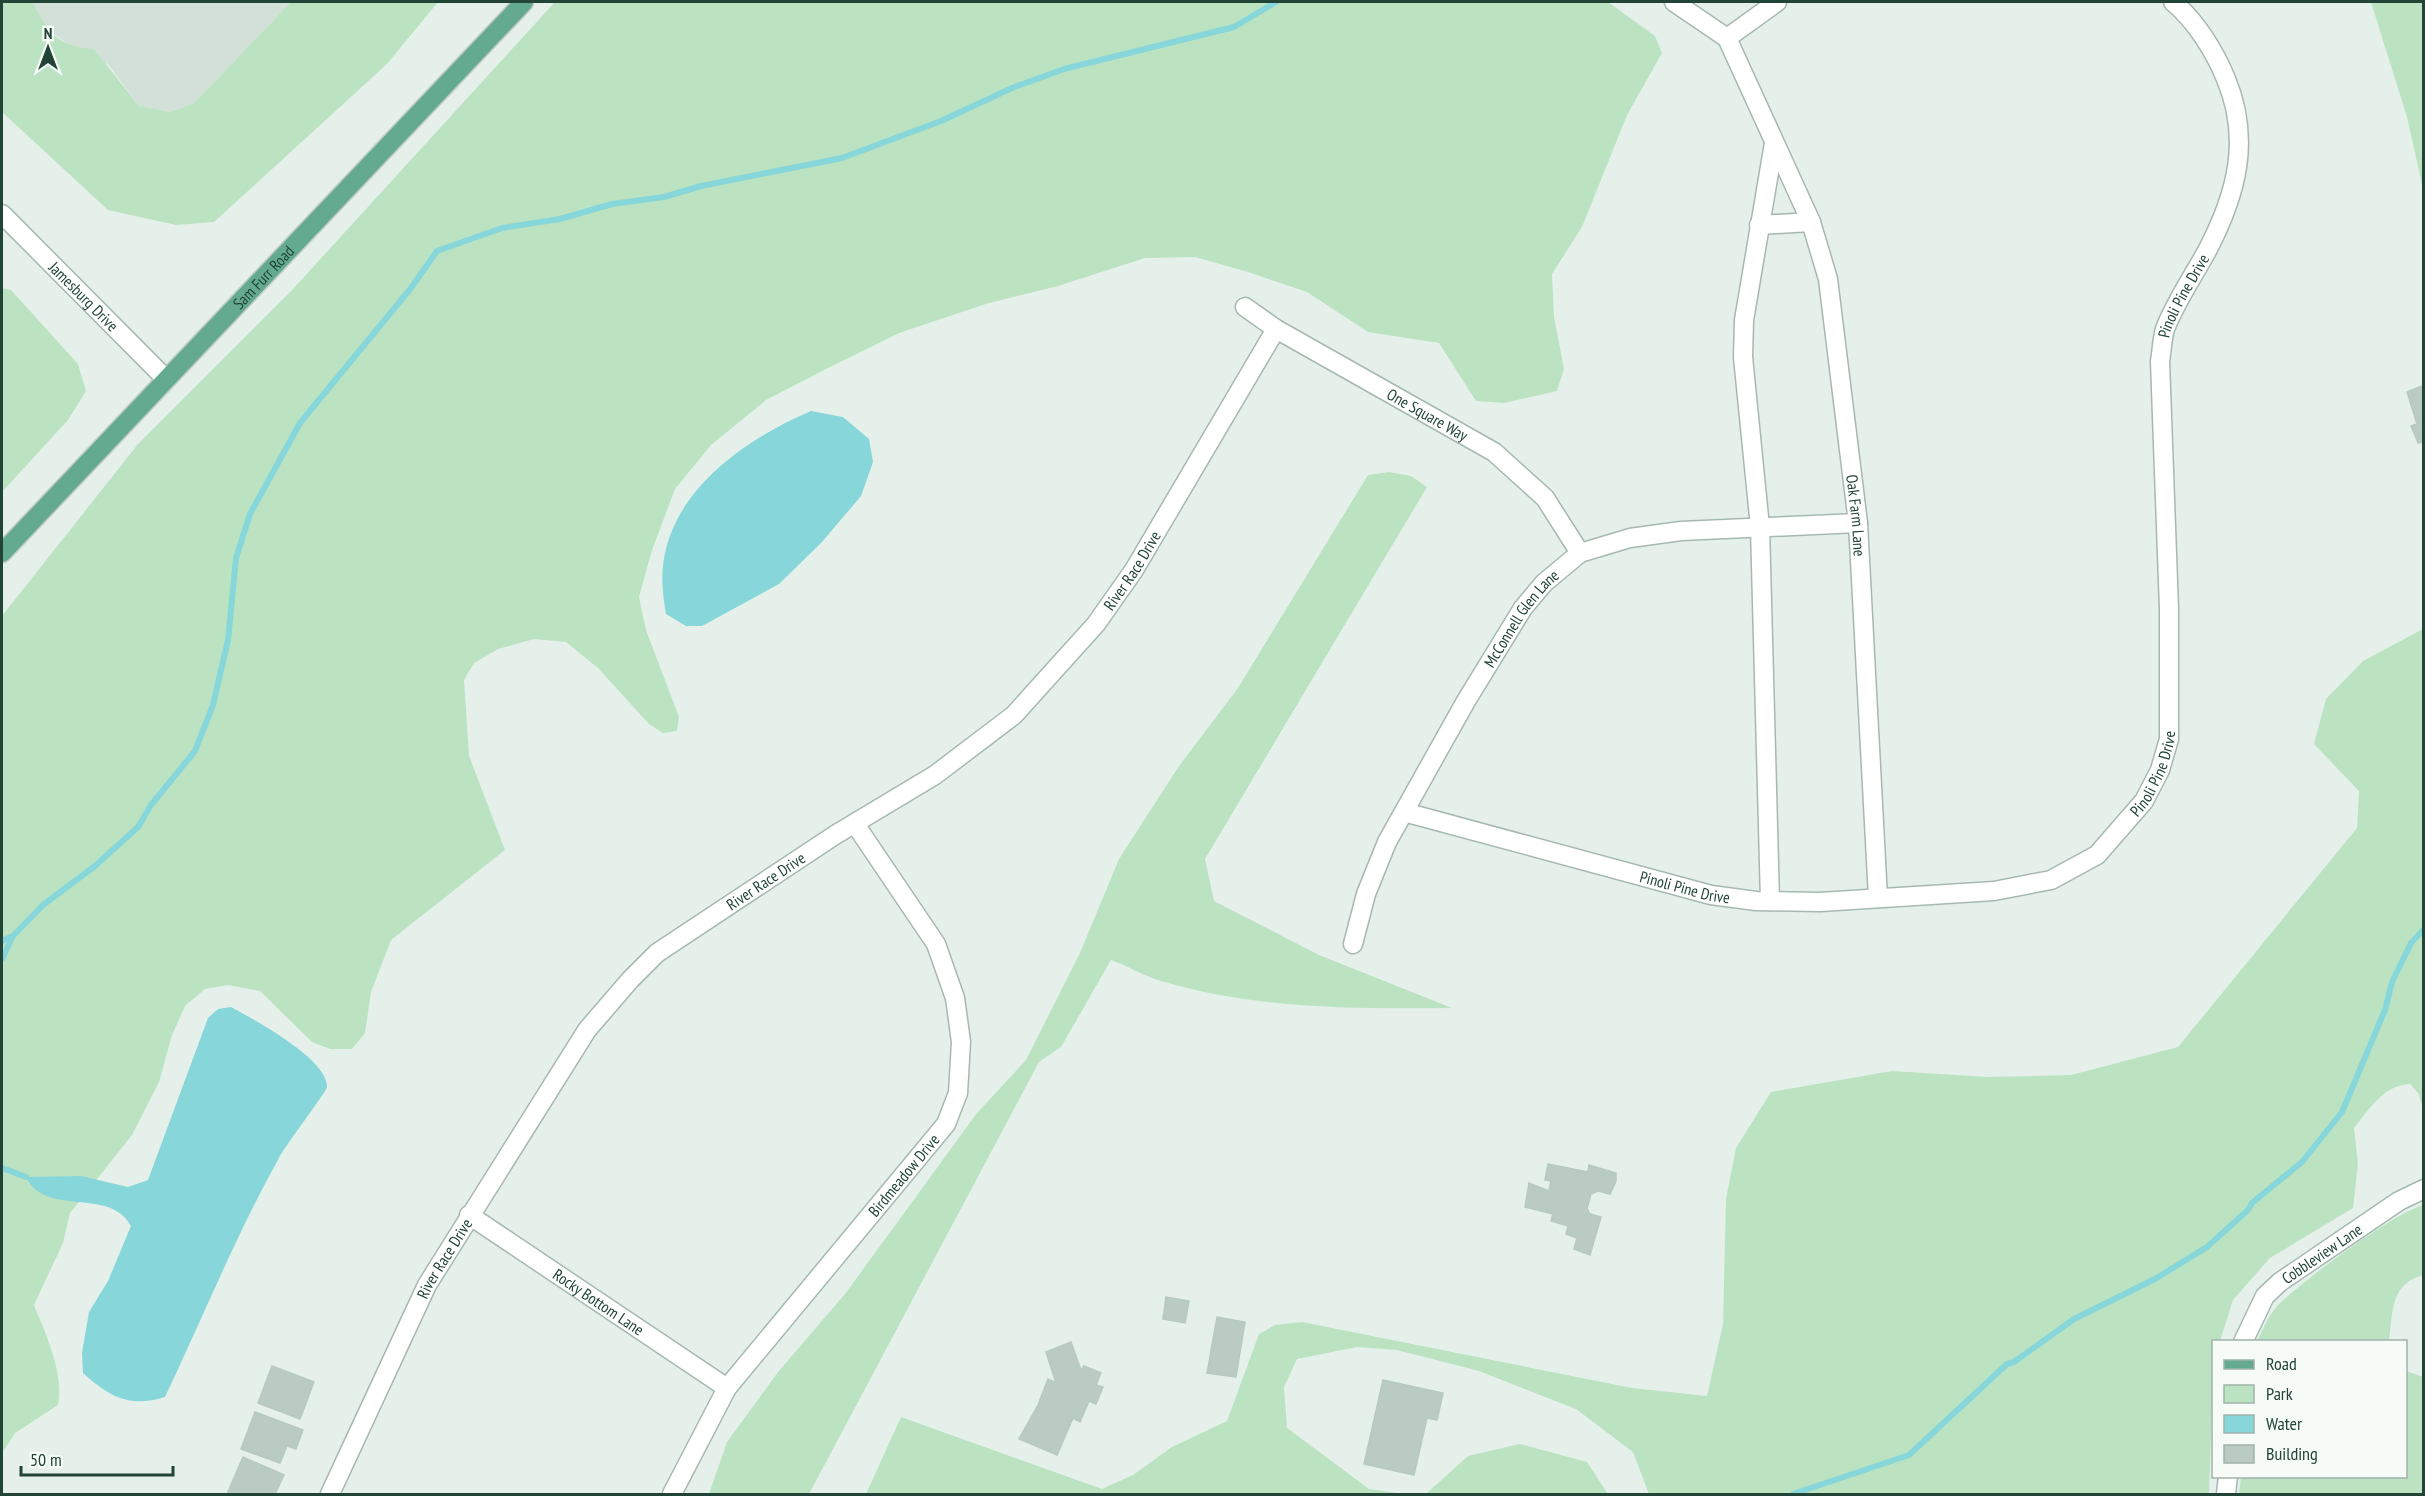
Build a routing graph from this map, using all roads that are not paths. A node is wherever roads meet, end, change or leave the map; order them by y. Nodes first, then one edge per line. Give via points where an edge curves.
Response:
1 (524, 2) edge
2 (1674, 2) edge
3 (1777, 2) edge
4 (2173, 2) edge
5 (1727, 38) junction
6 (1774, 143) junction
7 (2, 214) edge
8 (1811, 222) junction
9 (1760, 225) junction
10 (1245, 307) dead end
11 (1276, 328) junction
12 (166, 379) junction
13 (1858, 523) junction
14 (1760, 527) junction
15 (2, 553) edge
16 (1580, 553) junction
17 (1404, 812) junction
18 (855, 824) junction
19 (1878, 898) junction
20 (1770, 901) junction
21 (1353, 944) dead end
22 (2424, 1189) edge
23 (469, 1215) junction
24 (2243, 1340) edge
25 (727, 1388) junction
26 (2228, 1478) edge
27 (330, 1494) edge
28 (672, 1494) edge
29 (2226, 1494) edge

1 - 12 main road, Sam Furr Road
2 - 5 street
3 - 5 street
4 - 19 street, Pinoli Pine Drive via 2218,58 2237,104 2240,156 2233,193 2165,331 2160,361 2170,687 2169,739 2160,770 2144,801 2097,855 2051,880 1994,891
5 - 6 street, Oak Farm Lane
6 - 8 street, Oak Farm Lane
6 - 9 street
7 - 12 street, Jamesburg Drive
8 - 9 street
8 - 13 street, Oak Farm Lane via 1828,279
9 - 14 street via 1744,320 1743,357
10 - 11 street, One Square Way
11 - 16 street, One Square Way via 1494,452 1545,498
11 - 18 street, River Race Drive via 1134,570 1096,624 1014,716 935,776
12 - 15 main road, Sam Furr Road
13 - 14 street, McConnell Glen Lane
13 - 19 street, Oak Farm Lane
14 - 16 street, McConnell Glen Lane via 1630,538
14 - 20 street
16 - 17 street, McConnell Glen Lane via 1544,583 1523,608
17 - 20 street, Pinoli Pine Drive via 1711,896
17 - 21 street, McConnell Glen Lane via 1373,876
18 - 23 street, River Race Drive via 657,953 630,980 587,1030
18 - 25 street, Birdmeadow Drive via 936,944 956,998 961,1042 958,1093 946,1124
19 - 20 street, Pinoli Pine Drive
22 - 24 street, Cobbleview Lane via 2399,1201 2280,1282 2265,1296
23 - 25 street, Rocky Bottom Lane
23 - 27 street, River Race Drive via 427,1285
25 - 28 street, Birdmeadow Drive
26 - 29 street

